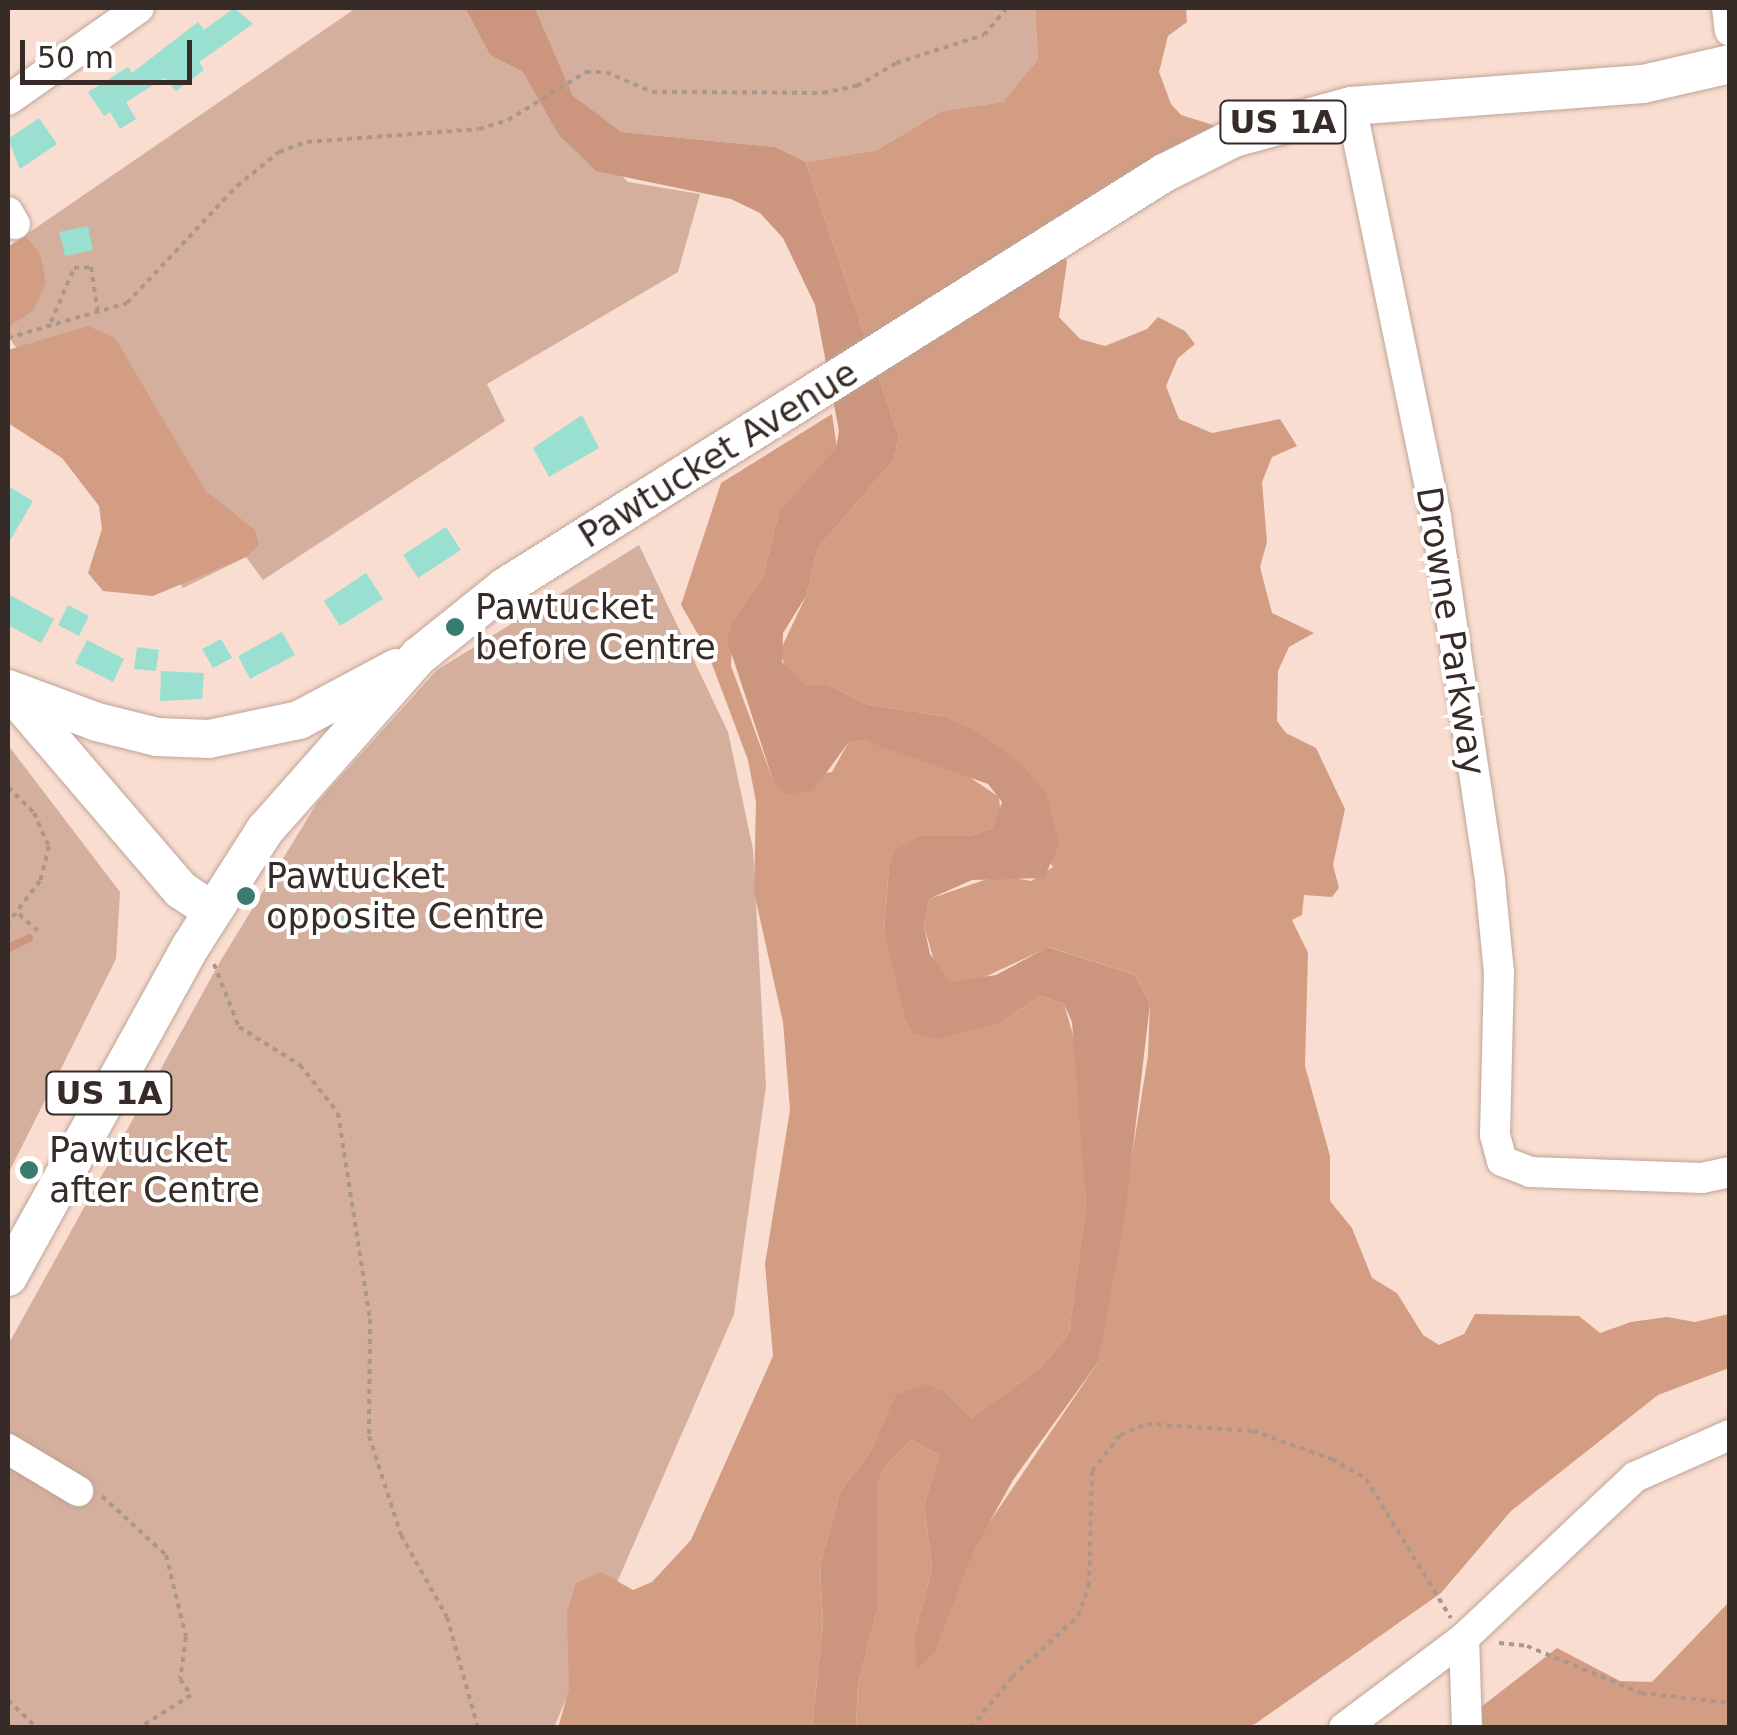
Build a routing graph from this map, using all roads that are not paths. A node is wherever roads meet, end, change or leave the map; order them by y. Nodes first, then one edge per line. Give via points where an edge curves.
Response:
1 (140, 8) edge
2 (1726, 8) edge
3 (1730, 32) edge
4 (1730, 64) edge
5 (8, 100) edge
6 (1351, 106) junction
7 (420, 656) junction
8 (9, 690) edge
9 (207, 921) junction
10 (1730, 1172) edge
11 (8, 1277) edge
12 (1730, 1435) edge
13 (8, 1449) edge
14 (78, 1490) road end
15 (1464, 1638) junction
16 (1344, 1728) edge
17 (1467, 1728) edge

1 - 5 street
2 - 3 street
4 - 6 main road, Pawtucket Avenue / US 1A via 1643,84
6 - 7 main road, Pawtucket Avenue / US 1A via 1198,154 506,587
6 - 10 street, Drowne Parkway via 1436,518 1490,882 1499,972 1495,1136 1502,1161 1530,1172 1702,1178
7 - 8 main road via 299,720 208,738 157,737
7 - 9 main road, Pawtucket Avenue / US 1A via 265,830
8 - 9 main road
9 - 11 main road, Pawtucket Avenue / US 1A
12 - 15 street via 1635,1477
13 - 14 street
15 - 16 street
15 - 17 street

